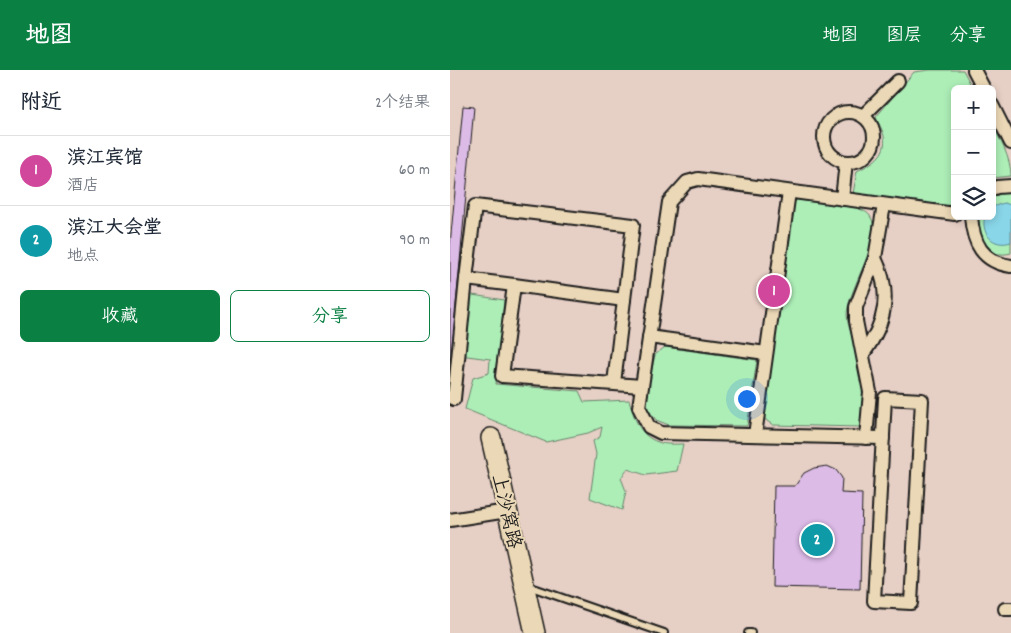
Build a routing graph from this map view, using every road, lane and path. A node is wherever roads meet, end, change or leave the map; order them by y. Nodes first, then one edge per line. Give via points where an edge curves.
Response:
1 (974, 70) edge
2 (898, 81) dead end
3 (982, 85) edge
4 (996, 113) edge
5 (863, 116) junction
6 (1011, 143) edge
7 (846, 162) junction
8 (1011, 186) edge
9 (996, 187) edge
10 (789, 192) junction
11 (842, 199) junction
12 (884, 204) junction
13 (951, 213) edge
14 (971, 220) edge
15 (875, 258) junction
16 (1011, 266) edge
17 (466, 279) junction
18 (514, 285) junction
19 (624, 300) junction
20 (649, 337) junction
21 (766, 353) junction
22 (863, 354) junction
23 (614, 383) junction
24 (642, 386) junction
25 (450, 397) edge
26 (755, 435) junction
27 (491, 438) dead end
28 (866, 438) junction
29 (883, 438) junction
30 (508, 511) junction
31 (450, 520) edge
32 (524, 584) junction
33 (535, 633) edge
34 (664, 633) edge

1 - 3 street
2 - 5 street
4 - 6 street
5 - 7 street via 873,129 872,146 862,158
5 - 7 street via 847,111 838,113 826,125 826,149 832,156
7 - 11 street
8 - 9 street
10 - 11 street
10 - 20 street via 698,179 687,182 669,202
10 - 21 street
11 - 12 street
12 - 13 street
12 - 15 street
14 - 16 street via 977,244 985,256
15 - 22 street via 856,307
15 - 22 street via 882,272 886,296 876,333
17 - 18 street
17 - 19 street via 475,206 633,225
17 - 25 street via 454,398
18 - 19 street
18 - 23 street via 502,376
19 - 23 street
20 - 21 street
20 - 24 street
21 - 26 street
22 - 28 street via 870,392
23 - 24 street
24 - 26 street via 639,407 650,427 661,433
26 - 28 street
27 - 30 street, 上沙窝路
28 - 29 street
29 - 29 street via 885,398 922,400 911,603 874,601
30 - 31 street
30 - 32 street, 上沙窝路
32 - 33 street, 上沙窝路
32 - 34 lane

